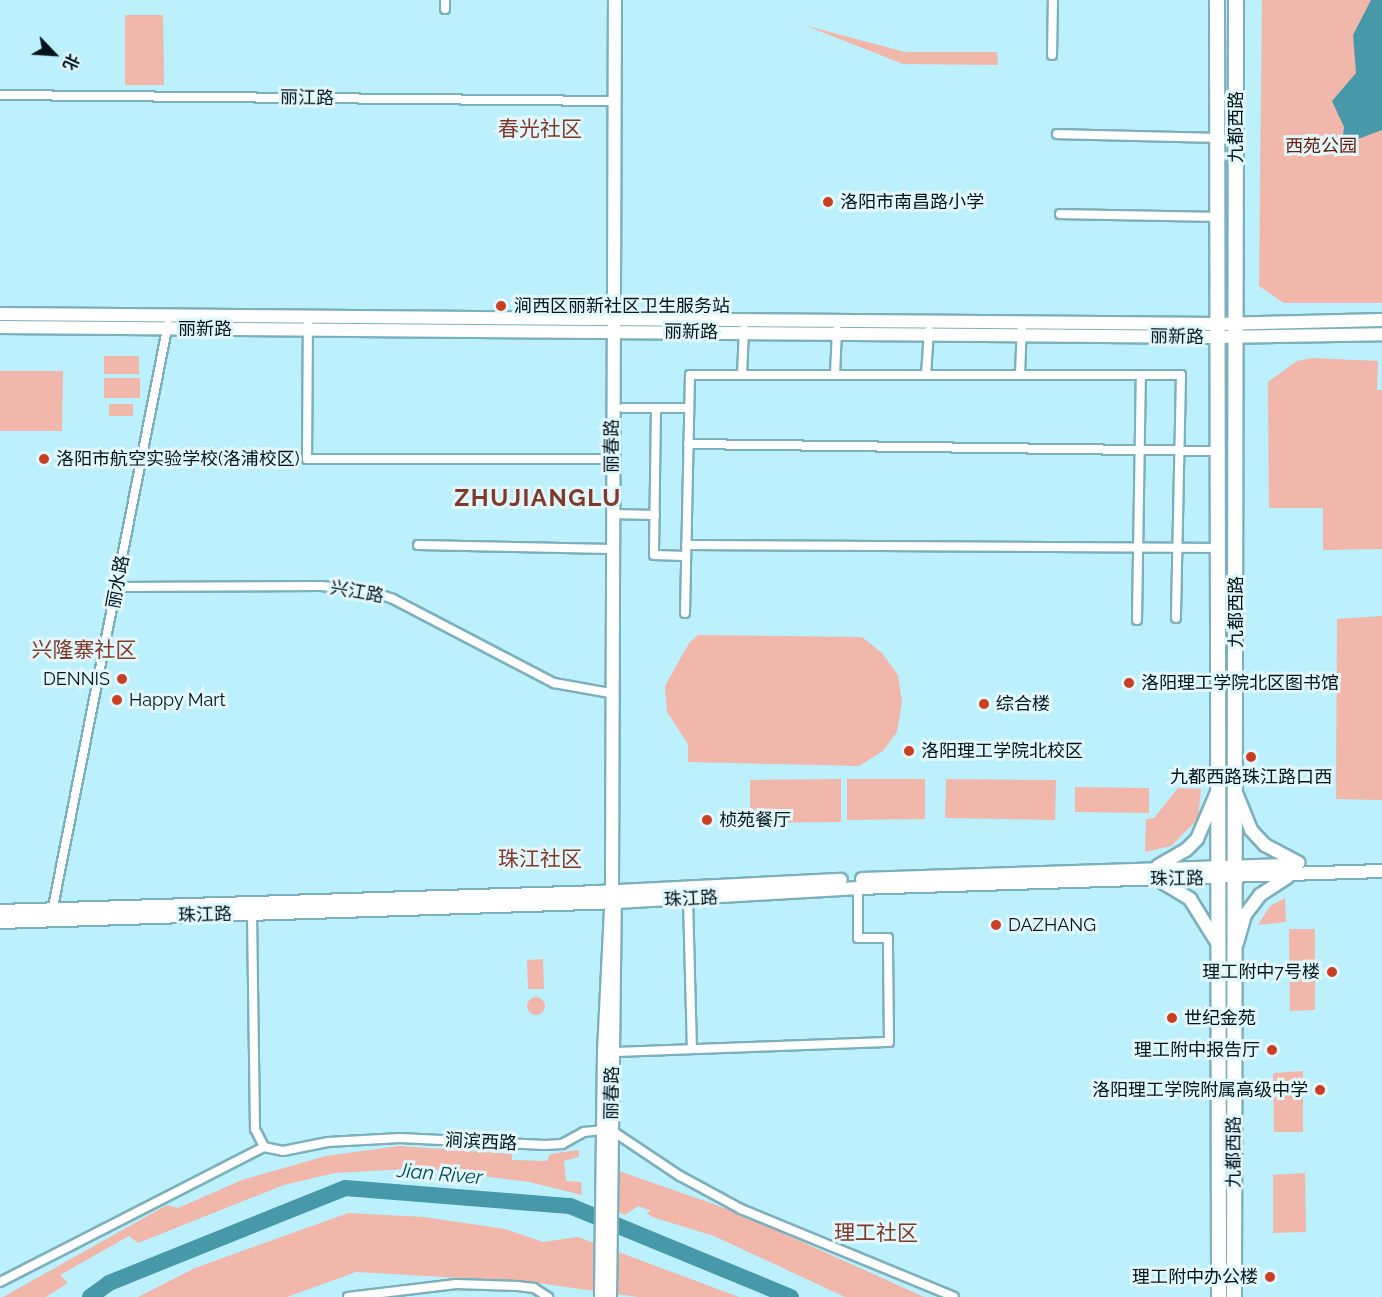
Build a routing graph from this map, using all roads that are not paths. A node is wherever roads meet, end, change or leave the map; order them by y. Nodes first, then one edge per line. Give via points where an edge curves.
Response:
1 (615, 0) edge
2 (1053, 0) edge
3 (1217, 0) edge
4 (1236, 0) edge
5 (1052, 55) dead end
6 (0, 95) edge
7 (615, 101) junction
8 (1058, 134) dead end
9 (1216, 138) junction
10 (1060, 214) dead end
11 (1216, 217) junction
12 (0, 314) edge
13 (170, 315) junction
14 (308, 316) junction
15 (744, 320) junction
16 (1382, 320) edge
17 (837, 321) junction
18 (1022, 322) junction
19 (612, 325) junction
20 (0, 327) edge
21 (168, 328) junction
22 (929, 328) junction
23 (308, 329) junction
24 (1218, 331) junction
25 (1235, 331) junction
26 (743, 333) junction
27 (837, 334) junction
28 (1382, 334) edge
29 (1022, 336) junction
30 (742, 375) junction
31 (835, 375) junction
32 (926, 375) junction
33 (1020, 375) junction
34 (1141, 375) junction
35 (623, 408) dead end
36 (656, 408) junction
37 (689, 408) junction
38 (688, 444) junction
39 (1140, 448) junction
40 (1218, 450) junction
41 (1179, 451) junction
42 (612, 459) junction
43 (612, 514) junction
44 (655, 515) junction
45 (418, 545) dead end
46 (686, 545) junction
47 (1138, 547) junction
48 (1177, 548) junction
49 (1218, 548) junction
50 (611, 549) junction
51 (686, 556) junction
52 (117, 587) junction
53 (685, 613) dead end
54 (1176, 618) dead end
55 (1137, 620) dead end
56 (610, 693) junction
57 (1220, 785) junction
58 (1236, 791) junction
59 (1382, 862) edge
60 (1303, 869) junction
61 (1382, 870) edge
62 (1236, 872) junction
63 (1220, 873) junction
64 (1156, 874) junction
65 (858, 888) junction
66 (613, 899) junction
67 (688, 899) junction
68 (0, 911) edge
69 (252, 914) junction
70 (52, 915) junction
71 (0, 922) edge
72 (1220, 948) junction
73 (1235, 953) junction
74 (692, 1049) junction
75 (613, 1052) junction
76 (607, 1131) junction
77 (264, 1146) junction
78 (0, 1282) edge
79 (348, 1297) edge
80 (548, 1297) edge
81 (601, 1297) edge
82 (610, 1297) edge
83 (954, 1297) edge
84 (1219, 1297) edge
85 (1234, 1297) edge

1 - 7 main road, 丽春路
2 - 5 street
3 - 9 main road, 九都西路
4 - 25 main road, 九都西路
6 - 7 street, 丽江路
7 - 19 main road, 丽春路
8 - 9 street
9 - 11 main road, 九都西路
10 - 11 street
11 - 24 main road, 九都西路
12 - 13 main road, 丽新路
13 - 14 main road, 丽新路
13 - 21 street, 丽水路
14 - 19 main road, 丽新路
14 - 23 street
15 - 17 main road, 丽新路
15 - 19 main road, 丽新路
15 - 26 street
16 - 25 main road, 丽新路
17 - 22 main road, 丽新路
17 - 27 street
18 - 22 main road, 丽新路
18 - 24 main road, 丽新路
18 - 29 street
19 - 23 main road, 丽新路
19 - 26 main road, 丽新路
19 - 42 main road, 丽春路
20 - 21 main road, 丽新路
21 - 23 main road, 丽新路
21 - 52 street, 丽水路
22 - 27 main road, 丽新路
22 - 29 main road, 丽新路
22 - 32 street
23 - 42 street via 306,459
24 - 25 main road, 丽新路
24 - 29 main road, 丽新路
24 - 40 main road, 九都西路
25 - 28 main road, 丽新路
25 - 58 main road, 九都西路
26 - 27 main road, 丽新路
26 - 30 street
27 - 31 street
29 - 33 street
30 - 31 street
30 - 37 street via 690,375
31 - 32 street
32 - 33 street
33 - 34 street
34 - 39 street
34 - 41 street via 1181,375
35 - 36 street
36 - 37 street
36 - 44 street
37 - 38 street
38 - 39 street
38 - 46 street
39 - 41 street
39 - 47 street
40 - 41 street
40 - 49 main road, 九都西路
41 - 48 street
42 - 43 main road, 丽春路
43 - 44 street
43 - 50 main road, 丽春路
44 - 51 street via 654,555
45 - 50 street
46 - 47 street
46 - 51 street
47 - 48 street
47 - 55 street
48 - 49 street
48 - 54 street
49 - 57 main road, 九都西路
50 - 56 main road, 丽春路
51 - 53 street
52 - 56 street, 兴江路 via 321,586 369,591 393,599 554,683
52 - 70 street, 丽水路
56 - 66 main road, 丽春路
57 - 63 main road, 九都西路
57 - 64 main road via 1197,839
58 - 60 main road via 1251,830
58 - 62 main road, 九都西路
59 - 60 main road, 珠江路
60 - 61 main road, 珠江路
60 - 62 main road, 珠江路
60 - 73 main road via 1260,895 1245,915
62 - 63 main road, 珠江路
62 - 73 main road, 九都西路
63 - 64 main road, 珠江路
63 - 72 main road, 九都西路
64 - 65 main road, 珠江路
64 - 66 main road, 珠江路
64 - 72 main road via 1190,899
65 - 67 main road, 珠江路
65 - 74 street via 858,938 888,938 889,1042
66 - 67 main road, 珠江路
66 - 69 main road, 珠江路
66 - 70 main road, 珠江路
66 - 75 main road, 丽春路
66 - 76 main road, 丽春路
67 - 74 street
68 - 70 main road, 珠江路
69 - 70 main road, 珠江路
69 - 77 street via 255,1129
70 - 71 main road, 珠江路
72 - 84 main road, 九都西路
73 - 85 main road, 九都西路
74 - 75 street
75 - 76 main road, 丽春路
76 - 77 street, 涧滨西路 via 584,1132 562,1144 400,1137 328,1142 283,1151
76 - 81 main road, 丽春路
76 - 82 main road, 丽春路
76 - 83 street via 741,1209
77 - 78 street
79 - 80 street via 456,1284 534,1288

